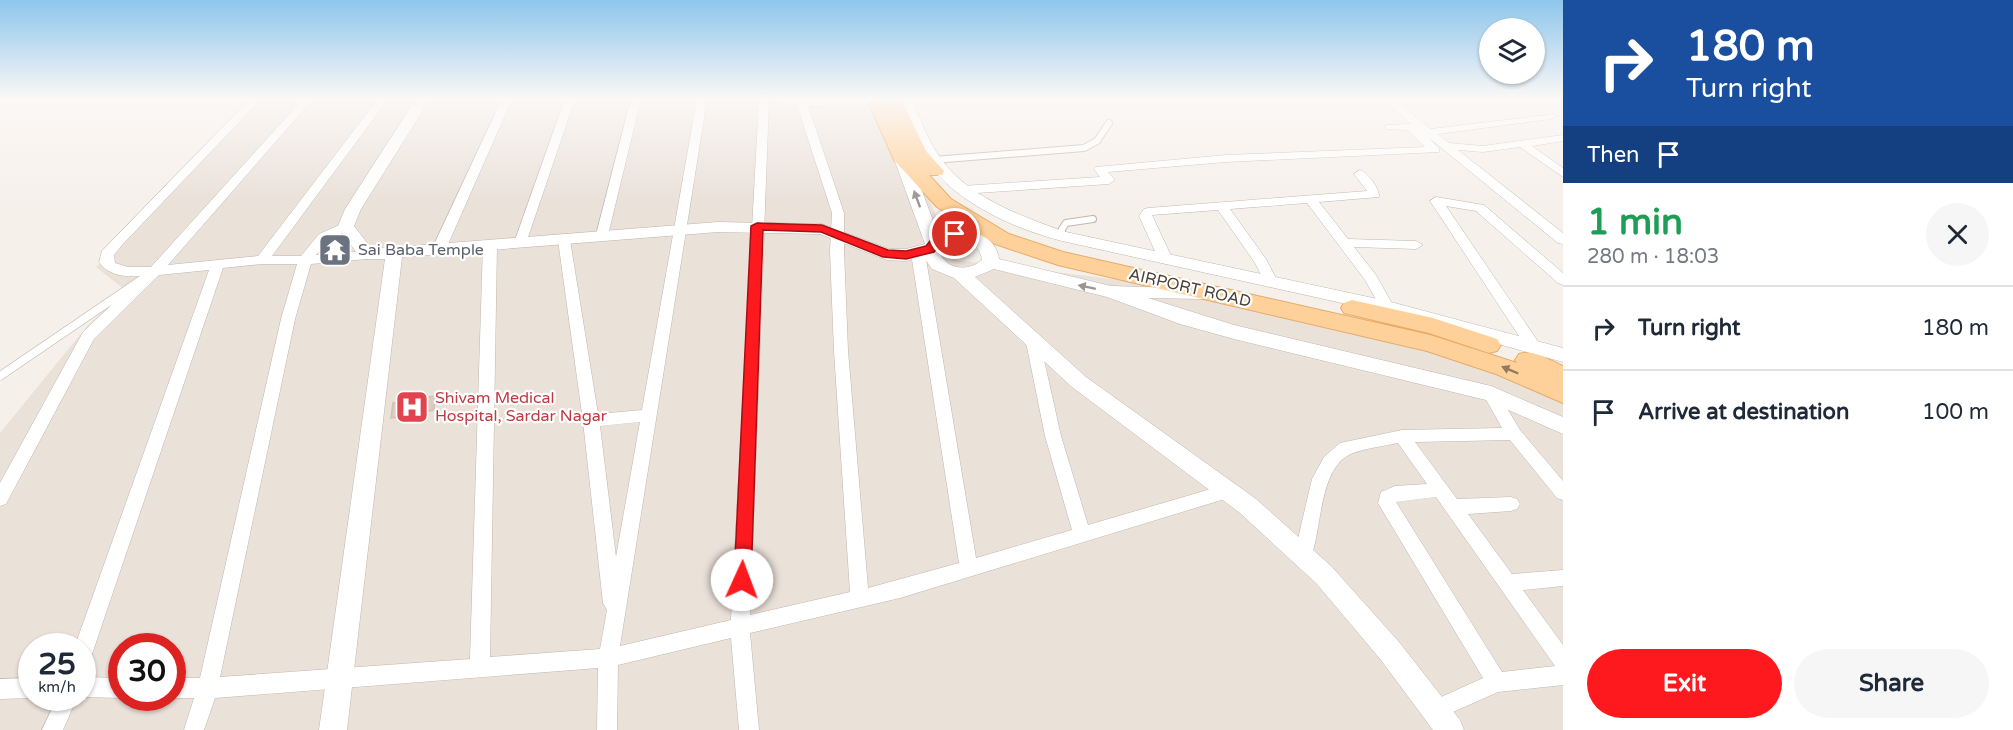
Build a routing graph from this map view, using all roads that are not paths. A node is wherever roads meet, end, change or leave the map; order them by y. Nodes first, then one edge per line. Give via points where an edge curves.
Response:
1 (223, 133) edge
2 (278, 133) edge
3 (357, 133) edge
4 (402, 133) edge
5 (492, 133) edge
6 (558, 133) edge
7 (627, 133) edge
8 (696, 133) edge
9 (762, 133) edge
10 (812, 133) edge
11 (893, 133) edge
12 (905, 133) edge
13 (920, 133) edge
14 (1102, 133) edge
15 (1417, 133) edge
16 (1431, 133) edge
17 (1563, 138) edge
18 (1521, 143) junction
19 (1449, 146) junction
20 (901, 156) junction
21 (933, 160) junction
22 (1563, 173) edge
23 (1360, 174) dead end
24 (962, 190) junction
25 (1309, 198) junction
26 (1221, 205) junction
27 (1094, 219) dead end
28 (346, 226) junction
29 (757, 226) junction
30 (679, 229) junction
31 (978, 232) junction
32 (839, 234) junction
33 (602, 235) junction
34 (1560, 235) edge
35 (1062, 236) junction
36 (564, 240) junction
37 (520, 243) junction
38 (1346, 243) junction
39 (490, 245) junction
40 (1416, 245) dead end
41 (927, 248) junction
42 (439, 249) junction
43 (394, 252) junction
44 (367, 255) junction
45 (262, 260) junction
46 (305, 260) junction
47 (1166, 260) junction
48 (991, 262) junction
49 (218, 264) junction
50 (155, 271) junction
51 (959, 273) junction
52 (1563, 280) edge
53 (1271, 282) junction
54 (1111, 292) junction
55 (1208, 294) junction
56 (1238, 300) junction
57 (1381, 310) junction
58 (1032, 342) junction
59 (1534, 347) junction
60 (1563, 356) edge
61 (0, 376) edge
62 (1563, 376) edge
63 (1491, 394) junction
64 (1563, 394) edge
65 (648, 416) junction
66 (591, 421) junction
67 (1563, 426) edge
68 (1514, 434) junction
69 (1402, 436) junction
70 (1440, 490) junction
71 (1228, 491) junction
72 (1563, 493) edge
73 (0, 499) edge
74 (1511, 504) dead end
75 (1453, 507) junction
76 (1082, 535) junction
77 (1303, 556) junction
78 (969, 569) junction
79 (1563, 578) edge
80 (1506, 583) junction
81 (860, 599) junction
82 (614, 621) junction
83 (740, 627) junction
84 (90, 633) edge
85 (608, 658) junction
86 (1563, 661) edge
87 (480, 668) junction
88 (1563, 675) edge
89 (341, 678) junction
90 (1497, 682) junction
91 (0, 688) edge
92 (18, 688) edge
93 (186, 688) edge
94 (208, 688) junction
95 (1435, 710) junction
96 (61, 711) edge
97 (52, 730) edge
98 (194, 730) edge
99 (333, 730) edge
100 (607, 730) edge
101 (749, 730) edge
102 (1450, 730) edge

1 - 50 street via 107,254 109,268
2 - 50 street
3 - 45 street
4 - 28 street
5 - 42 street
6 - 37 street
7 - 33 street
8 - 30 street
9 - 29 street
10 - 32 street via 838,213
11 - 20 main road, AIRPORT ROAD
12 - 57 main road, AIRPORT ROAD via 960,197 1012,228 1099,253
13 - 21 street
14 - 21 lane via 1084,148
15 - 24 street via 1435,150 1255,156 1125,166 1100,169 1108,180
16 - 19 street
17 - 18 street
18 - 19 street via 1483,149
18 - 22 street
19 - 34 street
20 - 31 main road, AIRPORT ROAD via 944,203
41 -> 20 street
21 - 24 street
23 - 25 street via 1375,194
24 - 35 street via 1018,221
25 - 26 street
25 - 38 street
26 - 47 street via 1148,212 1147,222
26 - 53 street
27 - 35 lane via 1066,223
28 - 44 street
28 - 46 street via 324,237
29 - 30 street
29 - 32 street via 822,229
29 - 83 street
30 - 33 street
30 - 65 street
31 - 41 street via 946,235
31 - 48 street via 989,248
31 - 55 main road, AIRPORT ROAD via 1058,258
32 - 41 street via 887,254
32 - 81 street via 842,351
33 - 36 street
35 - 47 street
36 - 37 street
36 - 66 street
37 - 39 street
38 - 40 street
38 - 57 street via 1371,278
39 - 42 street
39 - 87 street
41 - 51 street via 940,267
41 - 78 street
42 - 43 street
43 - 44 street
43 - 89 street
44 - 46 street
45 - 46 street
45 - 49 street
46 - 94 street via 288,319
47 - 53 street
48 - 51 street via 979,272
54 -> 48 street
49 - 50 street
49 - 84 street
50 - 61 lane
50 - 73 street via 88,336
51 - 58 street
52 - 59 street via 1480,208 1436,201
53 - 57 street
54 - 55 street
54 - 63 street via 1234,332
55 - 56 main road, AIRPORT ROAD
56 - 57 main road via 1277,299 1360,318
64 -> 56 main road, AIRPORT ROAD via 1505,368 1430,343
57 - 59 street
57 - 62 main road, AIRPORT ROAD via 1509,352
58 - 71 street via 1079,382
58 - 76 street via 1053,436
59 - 60 street
63 - 67 street
63 - 68 street
65 - 66 street
65 - 82 street
66 - 82 street
68 - 69 street
68 - 72 street
69 - 70 street
69 - 77 street via 1346,448 1330,462 1320,479
70 - 75 street
70 - 90 street via 1395,493 1387,497 1387,503
71 - 76 street
71 - 77 street
74 - 75 street
75 - 80 street
76 - 78 street
77 - 95 street via 1390,651
78 - 81 street
79 - 80 street
80 - 86 street
81 - 83 street
82 - 85 street
83 - 85 street
83 - 101 street
85 - 87 street
85 - 100 street
87 - 89 street
88 - 90 street
89 - 94 street
89 - 99 street
90 - 95 street
91 - 92 street
93 - 94 street
94 - 98 street
95 - 102 street
96 - 97 street

